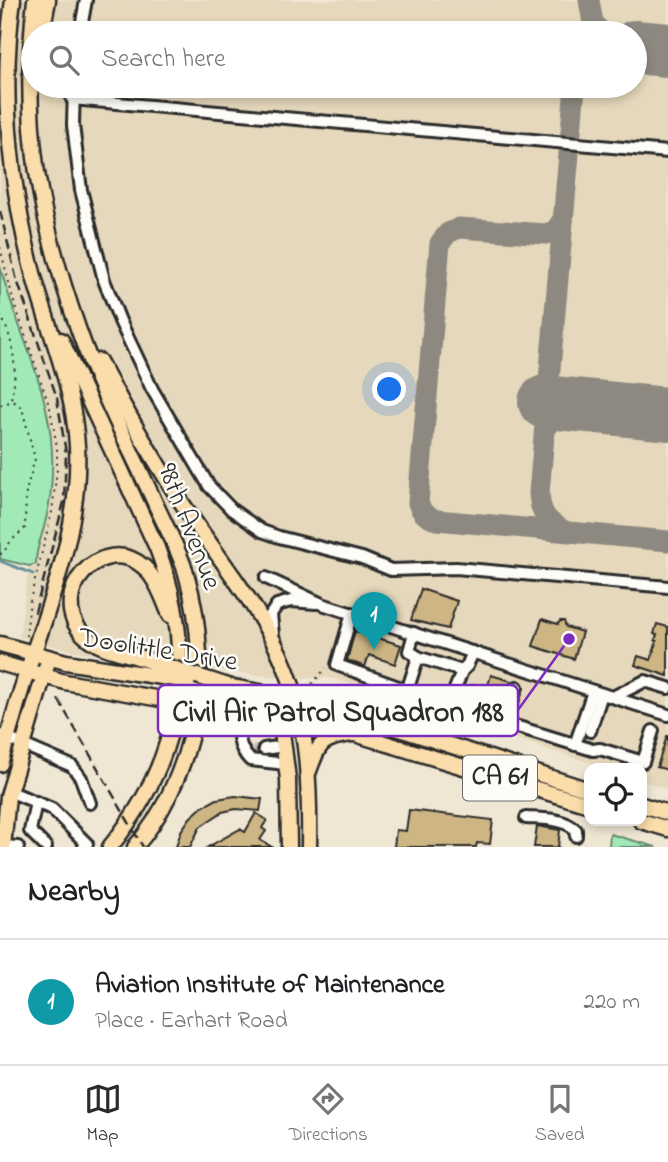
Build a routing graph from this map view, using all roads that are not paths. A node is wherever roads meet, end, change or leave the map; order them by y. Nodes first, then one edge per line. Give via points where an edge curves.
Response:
1 (13, 0) edge
2 (35, 0) edge
3 (48, 0) edge
4 (86, 0) edge
5 (33, 21) edge
6 (44, 21) edge
7 (82, 21) edge
8 (31, 98) edge
9 (35, 98) edge
10 (72, 99) joint
11 (33, 147) junction
12 (668, 152) edge
13 (57, 267) junction
14 (33, 274) junction
15 (266, 578) dead end
16 (668, 587) edge
17 (322, 604) junction
18 (352, 613) junction
19 (414, 633) junction
20 (179, 635) junction
21 (0, 643) edge
22 (277, 647) junction
23 (473, 652) junction
24 (34, 654) junction
25 (418, 657) junction
26 (50, 658) junction
27 (0, 663) edge
28 (27, 671) junction
29 (462, 671) junction
30 (44, 676) junction
31 (231, 687) junction
32 (517, 687) dead end
33 (668, 688) edge
34 (407, 691) junction
35 (603, 694) junction
36 (296, 697) junction
37 (449, 705) junction
38 (235, 710) junction
39 (668, 715) edge
40 (280, 716) junction
41 (300, 719) junction
42 (495, 722) dead end
43 (653, 730) dead end
44 (590, 732) dead end
45 (356, 734) junction
46 (2, 737) edge
47 (23, 745) junction
48 (575, 745) junction
49 (240, 750) junction
50 (285, 754) junction
51 (1, 760) edge
52 (307, 776) junction
53 (584, 788) edge
54 (9, 791) junction
55 (36, 802) junction
56 (90, 803) dead end
57 (584, 803) edge
58 (647, 807) edge
59 (668, 813) edge
60 (526, 818) dead end
61 (647, 823) edge
62 (668, 829) edge
63 (576, 836) dead end
64 (8, 847) edge
65 (46, 847) edge
66 (84, 847) edge
67 (110, 847) edge
68 (135, 847) edge
69 (289, 847) edge
70 (309, 847) edge

1 - 14 main road via 7,128
2 - 5 main road
3 - 6 main road
4 - 7 street
8 - 11 main road
9 - 11 main road
10 - 12 street
10 - 16 street via 81,190 96,253 120,321 170,421 209,486 232,510 262,531 391,570 456,568
11 - 13 main road
13 - 22 main road via 101,365 181,502
13 - 68 main road, 98th Avenue via 95,372 185,571 198,634 198,693 187,751 160,812
14 - 20 main road, 98th Avenue via 157,548 171,589
14 - 24 main road via 68,388 78,472 60,570
15 - 17 street
17 - 18 street
17 - 22 street via 291,601 277,605 271,623
18 - 19 street
18 - 34 street via 337,665
19 - 23 street
19 - 25 street via 409,651
20 - 31 main road, bridge via 160,589 142,566 129,559 111,558 80,574 73,589 74,619 94,643
20 - 67 main road, 98th Avenue via 180,685 169,737 142,801
21 - 24 main road, Doolittle Drive / CA 61
22 - 36 main road
23 - 29 street
23 - 35 street
24 - 26 main road, Doolittle Drive / CA 61
24 - 28 main road
25 - 29 street
25 - 34 street
26 - 30 main road
26 - 31 main road, Doolittle Drive / CA 61, bridge
27 - 28 main road, Doolittle Drive / CA 61
28 - 30 main road, Doolittle Drive / CA 61
28 - 46 main road
29 - 37 street
30 - 38 main road, Doolittle Drive / CA 61, bridge
30 - 47 main road
31 - 36 main road, Doolittle Drive / CA 61
32 - 48 street via 505,723
33 - 35 street via 645,681
34 - 37 street
35 - 39 street
35 - 44 street
35 - 48 street
36 - 40 main road
36 - 41 main road
36 - 53 main road, Doolittle Drive / CA 61
37 - 42 street
38 - 40 main road, Doolittle Drive / CA 61
38 - 49 street
40 - 41 main road, Doolittle Drive / CA 61
40 - 50 main road
41 - 45 main road, Doolittle Drive / CA 61
41 - 52 main road
43 - 48 street via 643,762
45 - 52 main road via 323,742
45 - 57 main road, Doolittle Drive / CA 61
46 - 47 street
46 - 51 main road
47 - 54 main road
47 - 56 street via 72,766
49 - 50 street
49 - 50 street via 250,760
50 - 69 main road
52 - 70 main road
54 - 55 street
54 - 64 main road via 4,824
55 - 65 street via 30,831
55 - 66 street via 52,809 87,844
58 - 59 main road
60 - 63 street via 571,825
61 - 62 main road

